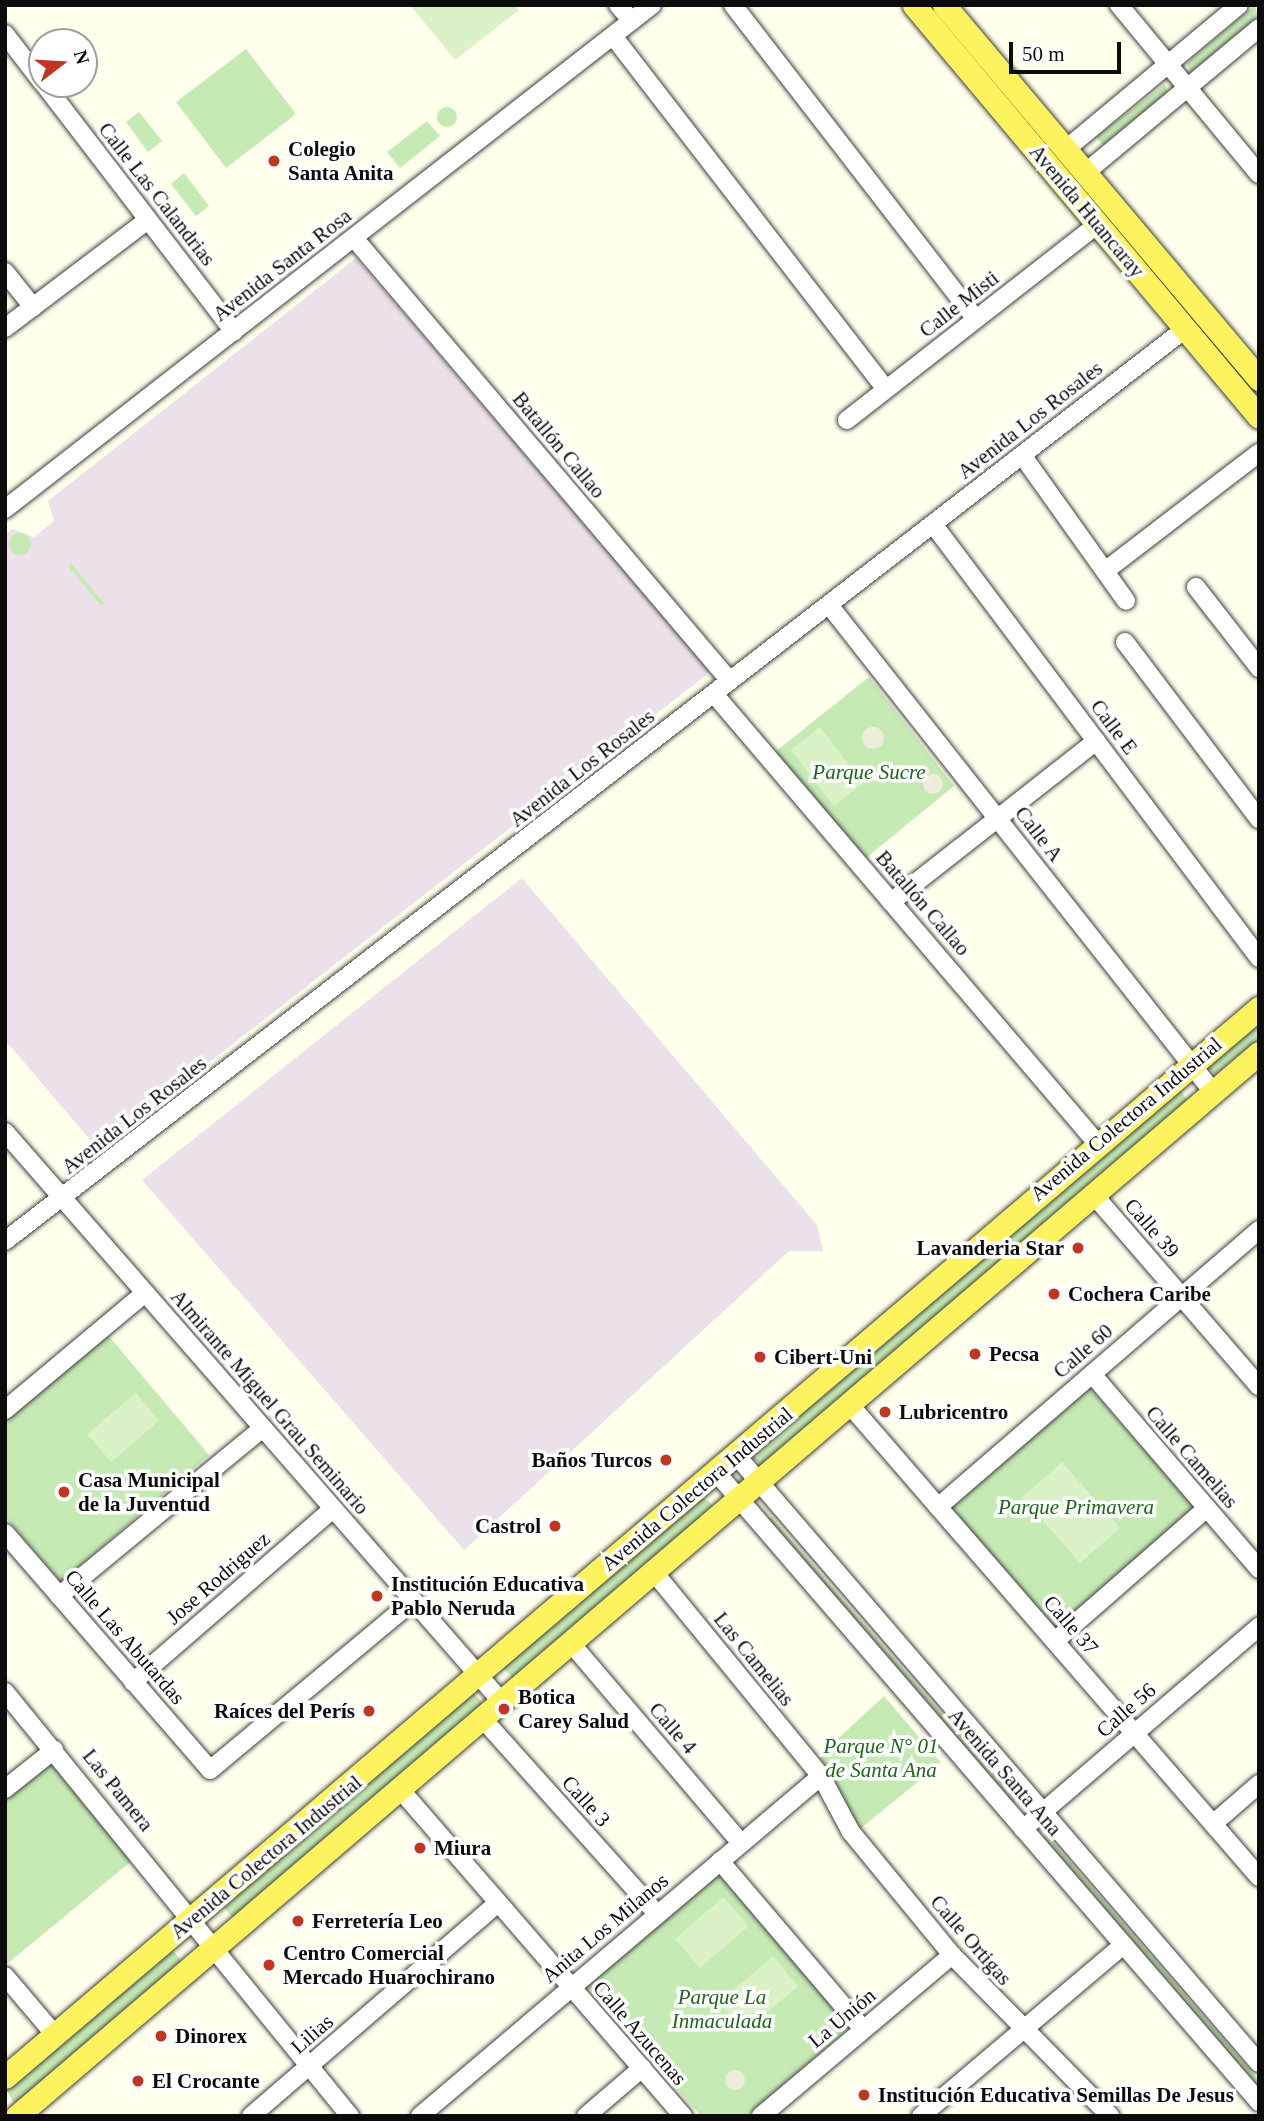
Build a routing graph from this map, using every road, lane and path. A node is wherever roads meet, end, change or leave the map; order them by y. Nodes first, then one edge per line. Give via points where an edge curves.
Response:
1 (618, 5) edge
2 (653, 5) edge
3 (733, 5) edge
4 (914, 5) edge
5 (944, 5) edge
6 (1119, 5) edge
7 (1239, 5) edge
8 (632, 21) junction
9 (1259, 28) edge
10 (5, 34) edge
11 (613, 36) junction
12 (28, 64) edge
13 (1168, 64) junction
14 (1187, 88) junction
15 (54, 98) edge
16 (1065, 150) junction
17 (1085, 173) junction
18 (1259, 174) edge
19 (148, 220) junction
20 (1098, 224) junction
21 (354, 238) junction
22 (5, 272) edge
23 (33, 307) junction
24 (976, 319) junction
25 (5, 328) edge
26 (1185, 329) junction
27 (234, 331) junction
28 (1259, 379) edge
29 (886, 389) junction
30 (1259, 417) edge
31 (847, 420) dead end
32 (1259, 453) edge
33 (1022, 455) junction
34 (5, 509) edge
35 (933, 524) junction
36 (1105, 570) junction
37 (1196, 587) dead end
38 (1126, 601) dead end
39 (829, 605) junction
40 (1125, 642) dead end
41 (1259, 668) edge
42 (730, 681) junction
43 (714, 694) junction
44 (1096, 741) junction
45 (998, 819) junction
46 (1259, 819) edge
47 (891, 902) junction
48 (1259, 958) edge
49 (1259, 1008) edge
50 (1259, 1053) edge
51 (1189, 1063) junction
52 (1213, 1092) junction
53 (5, 1132) edge
54 (1096, 1142) junction
55 (1093, 1194) junction
56 (63, 1199) junction
57 (1259, 1230) edge
58 (5, 1241) edge
59 (145, 1293) junction
60 (1182, 1297) junction
61 (1091, 1374) junction
62 (1259, 1386) edge
63 (849, 1404) junction
64 (5, 1410) edge
65 (262, 1428) junction
66 (736, 1455) junction
67 (716, 1472) junction
68 (758, 1481) junction
69 (738, 1498) junction
70 (938, 1507) junction
71 (1207, 1508) junction
72 (333, 1510) junction
73 (5, 1533) edge
74 (1259, 1569) edge
75 (653, 1571) junction
76 (59, 1595) junction
77 (413, 1601) junction
78 (1259, 1627) edge
79 (1055, 1641) junction
80 (570, 1642) junction
81 (479, 1675) junction
82 (133, 1682) junction
83 (5, 1692) edge
84 (501, 1701) junction
85 (482, 1718) junction
86 (1134, 1733) junction
87 (54, 1749) junction
88 (821, 1776) junction
89 (1259, 1784) edge
90 (399, 1788) junction
91 (5, 1789) edge
92 (1042, 1812) junction
93 (1213, 1824) junction
94 (1023, 1829) junction
95 (741, 1843) junction
96 (720, 1861) junction
97 (1259, 1877) edge
98 (497, 1904) junction
99 (657, 1914) junction
100 (193, 1919) junction
101 (1123, 1945) junction
102 (213, 1948) junction
103 (952, 1955) junction
104 (5, 1976) edge
105 (570, 1987) junction
106 (863, 2029) junction
107 (1021, 2031) junction
108 (55, 2035) junction
109 (1259, 2063) edge
110 (309, 2066) junction
111 (642, 2068) junction
112 (5, 2077) edge
113 (1259, 2102) edge
114 (16, 2116) edge
115 (251, 2116) edge
116 (350, 2116) edge
117 (420, 2116) edge
118 (586, 2116) edge
119 (682, 2116) edge
120 (761, 2116) edge
121 (921, 2116) edge
122 (1110, 2116) edge

1 - 8 street
2 - 8 street, Avenida Santa Rosa
3 - 24 street
4 - 20 main road, Avenida Huancaray
5 - 16 main road, Avenida Huancaray
6 - 13 street
7 - 13 street
8 - 11 street, Avenida Santa Rosa
9 - 14 street
10 - 12 street, Calle Las Calandrias
11 - 21 street, Avenida Santa Rosa
11 - 29 street
13 - 14 street
13 - 16 street
14 - 17 street
14 - 18 street
15 - 19 street, Calle Las Calandrias
16 - 17 main road, Avenida Huancaray
17 - 28 main road, Avenida Huancaray
19 - 23 street
19 - 27 street, Calle Las Calandrias
20 - 24 street, Calle Misti
20 - 26 main road, Avenida Huancaray
21 - 27 street, Avenida Santa Rosa
21 - 42 street, Batallón Callao
22 - 23 street
23 - 25 street
24 - 29 street, Calle Misti
26 - 30 main road, Avenida Huancaray
26 - 33 street, Avenida Los Rosales
27 - 34 street, Avenida Santa Rosa
29 - 31 street, Calle Misti
32 - 36 street
33 - 35 street, Avenida Los Rosales
33 - 36 street
35 - 39 street, Avenida Los Rosales
35 - 44 street, Calle E
36 - 38 street
37 - 41 street
39 - 42 street, Avenida Los Rosales
39 - 45 street, Calle A
40 - 46 street
42 - 43 street, Avenida Los Rosales
43 - 47 street, Batallón Callao
43 - 56 street, Avenida Los Rosales
44 - 45 street
44 - 48 street, Calle E
45 - 47 street
45 - 51 street, Calle A
47 - 54 street, Batallón Callao
49 - 51 main road, Avenida Colectora Industrial
50 - 52 main road, Avenida Colectora Industrial
51 - 52 street, Calle A
51 - 54 main road, Avenida Colectora Industrial
52 - 55 main road, Avenida Colectora Industrial
53 - 56 street, Almirante Miguel Grau Seminario
54 - 66 main road, Avenida Colectora Industrial
55 - 60 street, Calle 39
55 - 63 main road, Avenida Colectora Industrial
56 - 58 street, Avenida Los Rosales
56 - 59 street, Almirante Miguel Grau Seminario
57 - 60 street, Calle 60
59 - 64 street
59 - 65 street, Almirante Miguel Grau Seminario
60 - 61 street, Calle 60
60 - 62 street, Calle 39
61 - 70 street, Calle 60
61 - 71 street, Calle Camelias
63 - 68 main road, Avenida Colectora Industrial
63 - 70 street, Calle 37
65 - 72 street, Almirante Miguel Grau Seminario
65 - 76 street
66 - 67 main road, Avenida Colectora Industrial
66 - 68 street, Avenida Santa Ana
67 - 69 street, Avenida Santa Ana
67 - 81 main road, Avenida Colectora Industrial
68 - 69 main road, Avenida Colectora Industrial
68 - 92 street, Avenida Santa Ana
69 - 75 main road, Avenida Colectora Industrial
69 - 94 street, Avenida Santa Ana
70 - 79 street, Calle 37
71 - 74 street, Calle Camelias
71 - 79 street
72 - 77 street, Almirante Miguel Grau Seminario
72 - 82 street, Jose Rodriguez
73 - 76 street, Calle Las Abutardas
75 - 80 main road, Avenida Colectora Industrial
75 - 88 street, Las Camelias
76 - 82 street, Calle Las Abutardas
77 - 81 street, Almirante Miguel Grau Seminario
77 - 82 street, Calle Las Abutardas via 210,1770
78 - 86 street, Calle 56
79 - 86 street, Calle 37
80 - 84 main road, Avenida Colectora Industrial
80 - 95 street, Calle 4
81 - 84 street, Almirante Miguel Grau Seminario
81 - 100 main road, Avenida Colectora Industrial
83 - 87 street, Las Pamera
84 - 85 main road, Avenida Colectora Industrial
85 - 90 main road, Avenida Colectora Industrial
85 - 99 street, Calle 3
86 - 92 street, Calle 56
86 - 93 street, Calle 37
87 - 91 street
87 - 100 street, Las Pamera
88 - 95 street, Anita Los Milanos
88 - 103 street, Calle Ortigas via 851,1832
89 - 93 street
90 - 98 street, Calle Azucenas
90 - 102 main road, Avenida Colectora Industrial
92 - 94 street, Calle 56
92 - 109 street, Avenida Santa Ana
93 - 97 street, Calle 37
94 - 101 street, Avenida Santa Ana
95 - 96 street, Anita Los Milanos
96 - 99 street, Anita Los Milanos
96 - 106 street
98 - 105 street, Calle Azucenas
98 - 110 street, Lilias
99 - 105 street, Anita Los Milanos
100 - 102 street, Las Pamera
100 - 108 main road, Avenida Colectora Industrial
101 - 107 street
101 - 113 street, Avenida Santa Ana
102 - 110 street, Las Pamera
102 - 114 main road, Avenida Colectora Industrial
103 - 106 street, La Unión
103 - 107 street, Calle Ortigas
104 - 108 street
105 - 111 street, Calle Azucenas
105 - 117 street, Anita Los Milanos
106 - 120 street, La Unión
107 - 121 street
107 - 122 street, Calle Ortigas
108 - 112 main road, Avenida Colectora Industrial
110 - 115 street, Lilias
110 - 116 street, Las Pamera
111 - 118 street
111 - 119 street, Calle Azucenas

